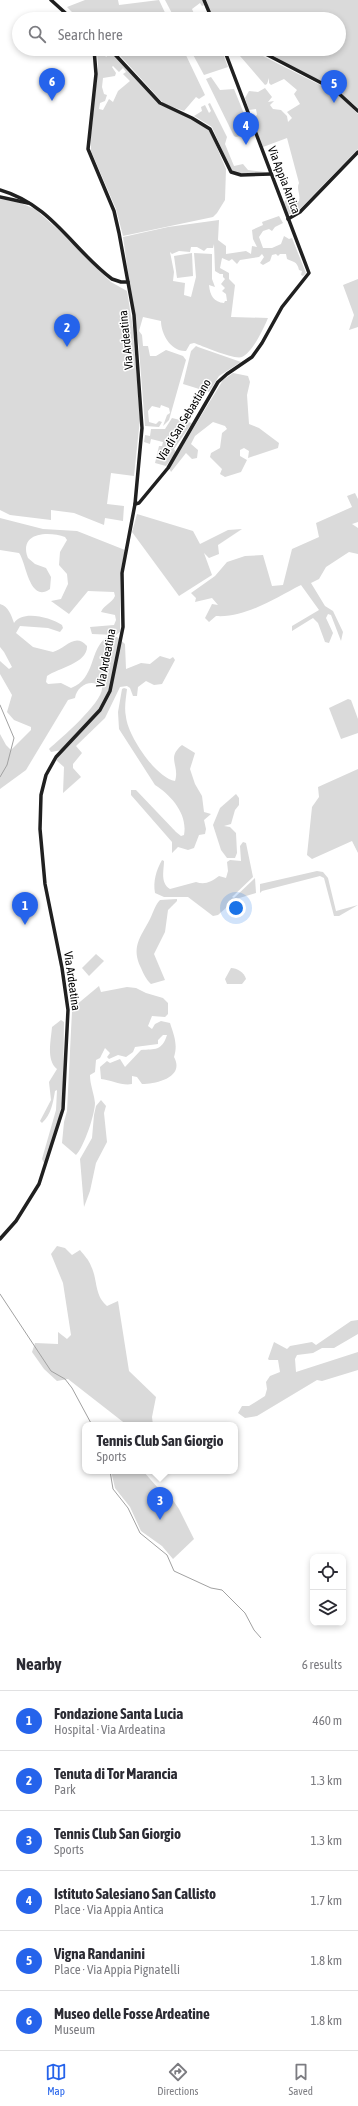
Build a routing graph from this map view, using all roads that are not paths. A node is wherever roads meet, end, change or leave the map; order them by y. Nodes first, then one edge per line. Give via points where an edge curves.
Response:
1 (51, 0) edge
2 (204, 0) edge
3 (64, 12) edge
4 (209, 12) edge
5 (95, 56) edge
6 (116, 56) edge
7 (227, 56) edge
8 (269, 56) edge
9 (358, 111) edge
10 (358, 152) edge
11 (271, 174) junction
12 (0, 190) edge
13 (0, 197) edge
14 (32, 204) junction
15 (288, 219) junction
16 (309, 273) joint
17 (128, 282) junction
18 (135, 504) junction
19 (0, 1239) edge

1 - 3 main road
2 - 4 main road
5 - 17 main road, Via Ardeatina via 96,74 88,149 116,218
6 - 11 main road via 160,103 192,118 210,130 230,172 239,175
7 - 11 main road, Via Appia Antica
8 - 9 main road via 335,90
10 - 15 main road via 300,212
11 - 15 main road, Via Appia Antica
12 - 14 main road via 19,196
13 - 14 main road
14 - 17 main road via 54,221 110,278
15 - 16 main road, Via Appia Antica
16 - 18 main road, Via di San Sebastiano via 282,307 252,358 218,382 168,468 139,503
17 - 18 main road, Via Ardeatina via 135,322 142,414
18 - 19 main road, Via Ardeatina via 123,562 123,624 110,691 100,710 56,757 46,775 41,795 40,829 45,884 68,1010 64,1104 40,1184 16,1221

